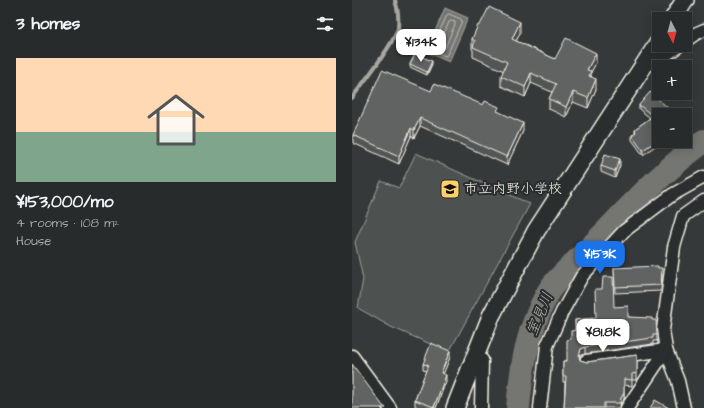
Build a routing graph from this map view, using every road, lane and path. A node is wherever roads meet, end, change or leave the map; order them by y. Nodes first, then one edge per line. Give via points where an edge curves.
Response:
1 (685, 0) edge
2 (677, 12) edge
3 (704, 30) edge
4 (692, 37) edge
5 (652, 52) edge
6 (661, 52) edge
7 (670, 52) edge
8 (704, 177) edge
9 (704, 201) edge
10 (666, 350) junction
11 (475, 354) junction
12 (352, 356) edge
13 (586, 361) edge
14 (390, 408) edge
15 (455, 408) edge
16 (481, 408) edge
17 (540, 408) edge
18 (627, 408) edge
19 (684, 408) edge

1 - 2 street
3 - 4 street
5 - 11 street via 536,231 491,316
6 - 7 street via 664,56
8 - 17 street via 672,195 624,231 582,276 546,346
9 - 10 street via 683,216 674,247 663,330
10 - 13 street
10 - 18 street
10 - 19 street via 678,381
11 - 15 street
11 - 16 street via 482,360
12 - 14 street

